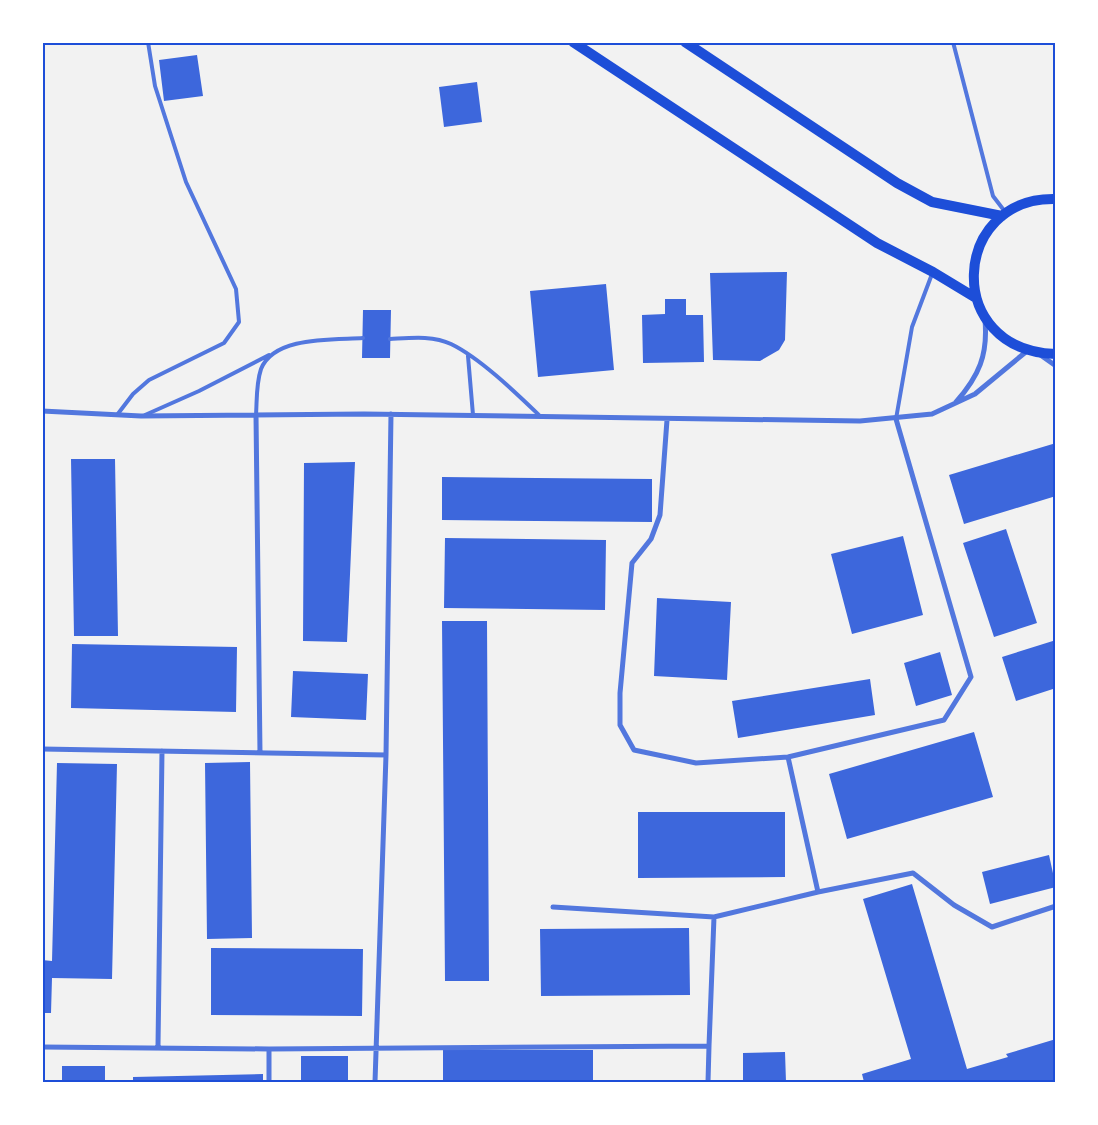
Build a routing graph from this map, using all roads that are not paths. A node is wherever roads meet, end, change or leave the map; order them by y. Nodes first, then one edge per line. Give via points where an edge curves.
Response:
1 (148, 42) edge
2 (573, 42) edge
3 (685, 42) edge
4 (953, 42) edge
5 (1056, 199) edge
6 (1004, 214) junction
7 (933, 272) junction
8 (976, 298) junction
9 (984, 317) junction
10 (363, 338) dead end
11 (390, 339) dead end
12 (1028, 351) junction
13 (271, 354) junction
14 (1039, 354) junction
15 (1056, 354) edge
16 (468, 356) junction
17 (1056, 366) edge
18 (954, 404) junction
19 (42, 411) edge
20 (391, 414) junction
21 (117, 415) junction
22 (473, 415) junction
23 (141, 416) junction
24 (256, 416) junction
25 (540, 416) junction
26 (896, 419) junction
27 (667, 420) junction
28 (42, 749) edge
29 (162, 751) junction
30 (260, 753) junction
31 (386, 755) junction
32 (788, 757) junction
33 (818, 892) junction
34 (1056, 906) edge
35 (553, 907) dead end
36 (714, 917) junction
37 (158, 1046) junction
38 (709, 1046) junction
39 (42, 1047) edge
40 (375, 1048) junction
41 (269, 1049) junction
42 (269, 1082) edge
43 (375, 1082) edge
44 (708, 1082) edge

1 - 21 lane via 155,86 186,182 236,289 239,322 224,343 149,380
2 - 7 main road via 877,243
3 - 6 main road via 896,183 932,202
4 - 6 lane via 993,196
5 - 6 main road via 1024,203
6 - 8 main road via 985,237 975,262
7 - 8 main road
7 - 26 lane via 912,327
8 - 9 main road
9 - 12 main road via 1007,341
9 - 18 street via 987,340 982,364 970,386
10 - 13 lane via 297,344
11 - 16 lane via 434,340 450,344
12 - 14 main road
12 - 18 street via 975,394
13 - 23 lane
13 - 24 lane via 260,375
14 - 15 main road
14 - 17 street
16 - 22 lane
16 - 25 lane
18 - 26 street via 932,414
19 - 21 street
20 - 22 street
20 - 24 street
20 - 31 street
21 - 23 street
22 - 25 street
23 - 24 street
24 - 30 street
25 - 27 street
26 - 27 street
26 - 32 street via 972,677 944,720
27 - 32 street via 660,515 651,539 632,563 620,725 634,750 696,763
28 - 29 street
29 - 30 street
29 - 37 street
30 - 31 street
31 - 40 street
32 - 33 street
33 - 34 street via 913,873 954,906 992,927
33 - 36 street
35 - 36 street
36 - 38 street
37 - 39 street
37 - 41 street
38 - 40 street
38 - 44 street
40 - 41 street
40 - 43 street
41 - 42 street

